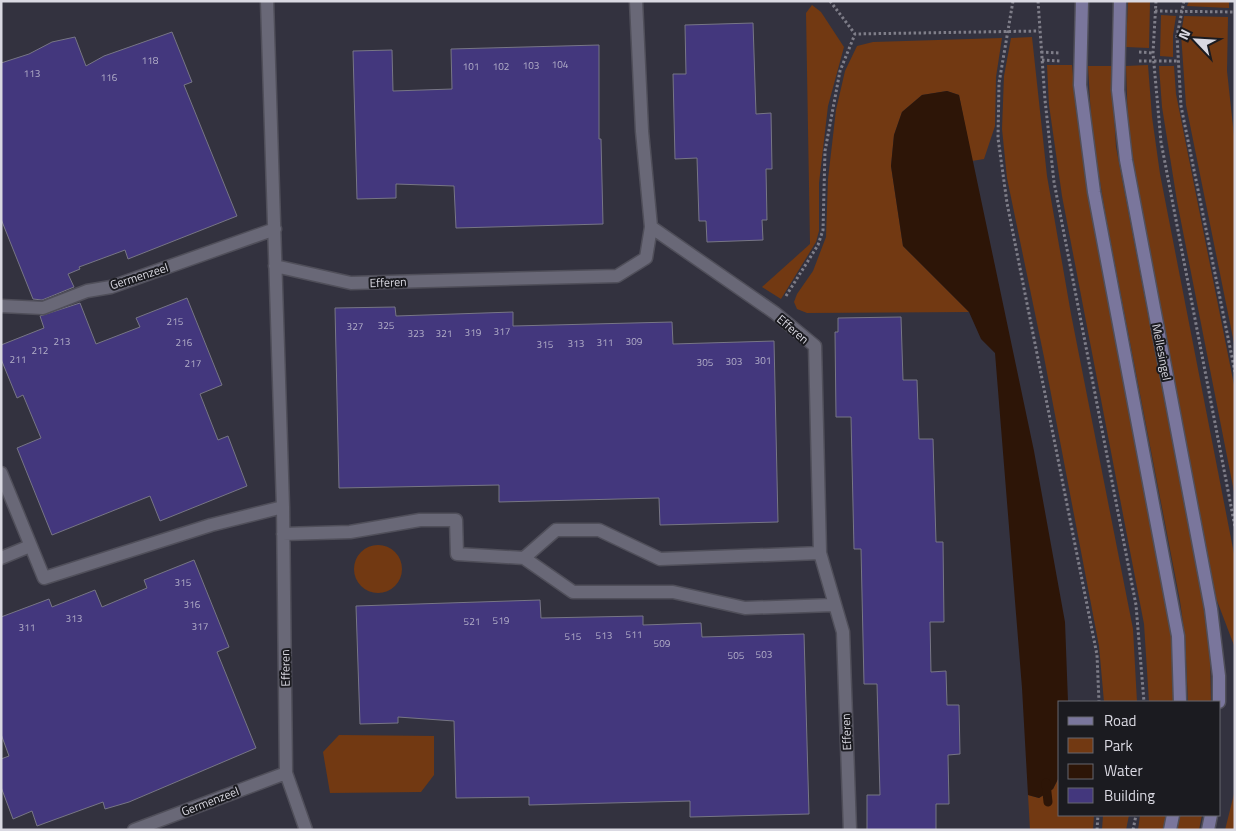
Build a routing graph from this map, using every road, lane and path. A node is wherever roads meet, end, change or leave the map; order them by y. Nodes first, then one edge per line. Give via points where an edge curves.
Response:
1 (267, 1) edge
2 (636, 1) edge
3 (830, 1) edge
4 (1013, 1) edge
5 (1038, 1) edge
6 (1082, 1) edge
7 (1120, 1) edge
8 (1156, 1) edge
9 (1184, 1) edge
10 (1156, 11) junction
11 (1181, 11) junction
12 (1235, 12) edge
13 (1040, 31) junction
14 (1007, 32) junction
15 (855, 34) junction
16 (651, 227) junction
17 (275, 230) junction
18 (275, 266) junction
19 (1, 306) edge
20 (775, 313) junction
21 (1235, 372) edge
22 (1, 473) edge
23 (283, 507) junction
24 (1235, 527) edge
25 (283, 534) junction
26 (30, 546) junction
27 (820, 553) junction
28 (1, 558) edge
29 (524, 558) junction
30 (833, 605) junction
31 (1099, 701) edge
32 (1144, 701) edge
33 (1180, 701) edge
34 (1218, 701) edge
35 (286, 773) junction
36 (1098, 816) edge
37 (1136, 816) edge
38 (1173, 816) edge
39 (1211, 816) edge
40 (134, 830) edge
41 (306, 830) edge
42 (850, 830) edge
43 (1097, 830) edge
44 (1133, 830) edge
45 (1170, 830) edge
46 (1208, 830) edge

1 - 17 street, Efferen
2 - 16 street, Efferen via 642,131
3 - 15 path
4 - 14 path
5 - 13 path
6 - 33 street via 1080,85 1094,192 1178,636
7 - 34 street, Mellesingel via 1118,90 1126,160 1211,608 1219,676
8 - 10 path
9 - 11 path
10 - 11 path
10 - 24 path via 1153,52 1161,142
11 - 12 path
11 - 21 path via 1178,36 1181,106
13 - 14 path
13 - 32 path via 1054,182 1136,604
14 - 15 path
14 - 31 path via 999,83 998,138 1007,203 1097,655
15 - 20 path via 840,71 825,151 823,230 818,245
16 - 18 street, Efferen via 646,258 618,276 351,283
16 - 20 street, Efferen
17 - 18 street, Efferen
17 - 19 street, Germenzeel via 43,308
18 - 23 street, Efferen
20 - 27 street, Efferen via 815,346
22 - 26 street
23 - 25 street, Efferen
23 - 26 street via 211,524 44,578
25 - 29 street via 350,532 420,520 456,520 457,554
25 - 35 street, Efferen
26 - 28 street
27 - 29 street via 660,559 599,530 556,530
27 - 30 street, Efferen
29 - 30 street via 573,592 673,592 746,608
30 - 42 street, Efferen via 843,632
35 - 40 street, Germenzeel
35 - 41 street, Efferen
36 - 43 path
37 - 44 path
38 - 45 street
39 - 46 street

